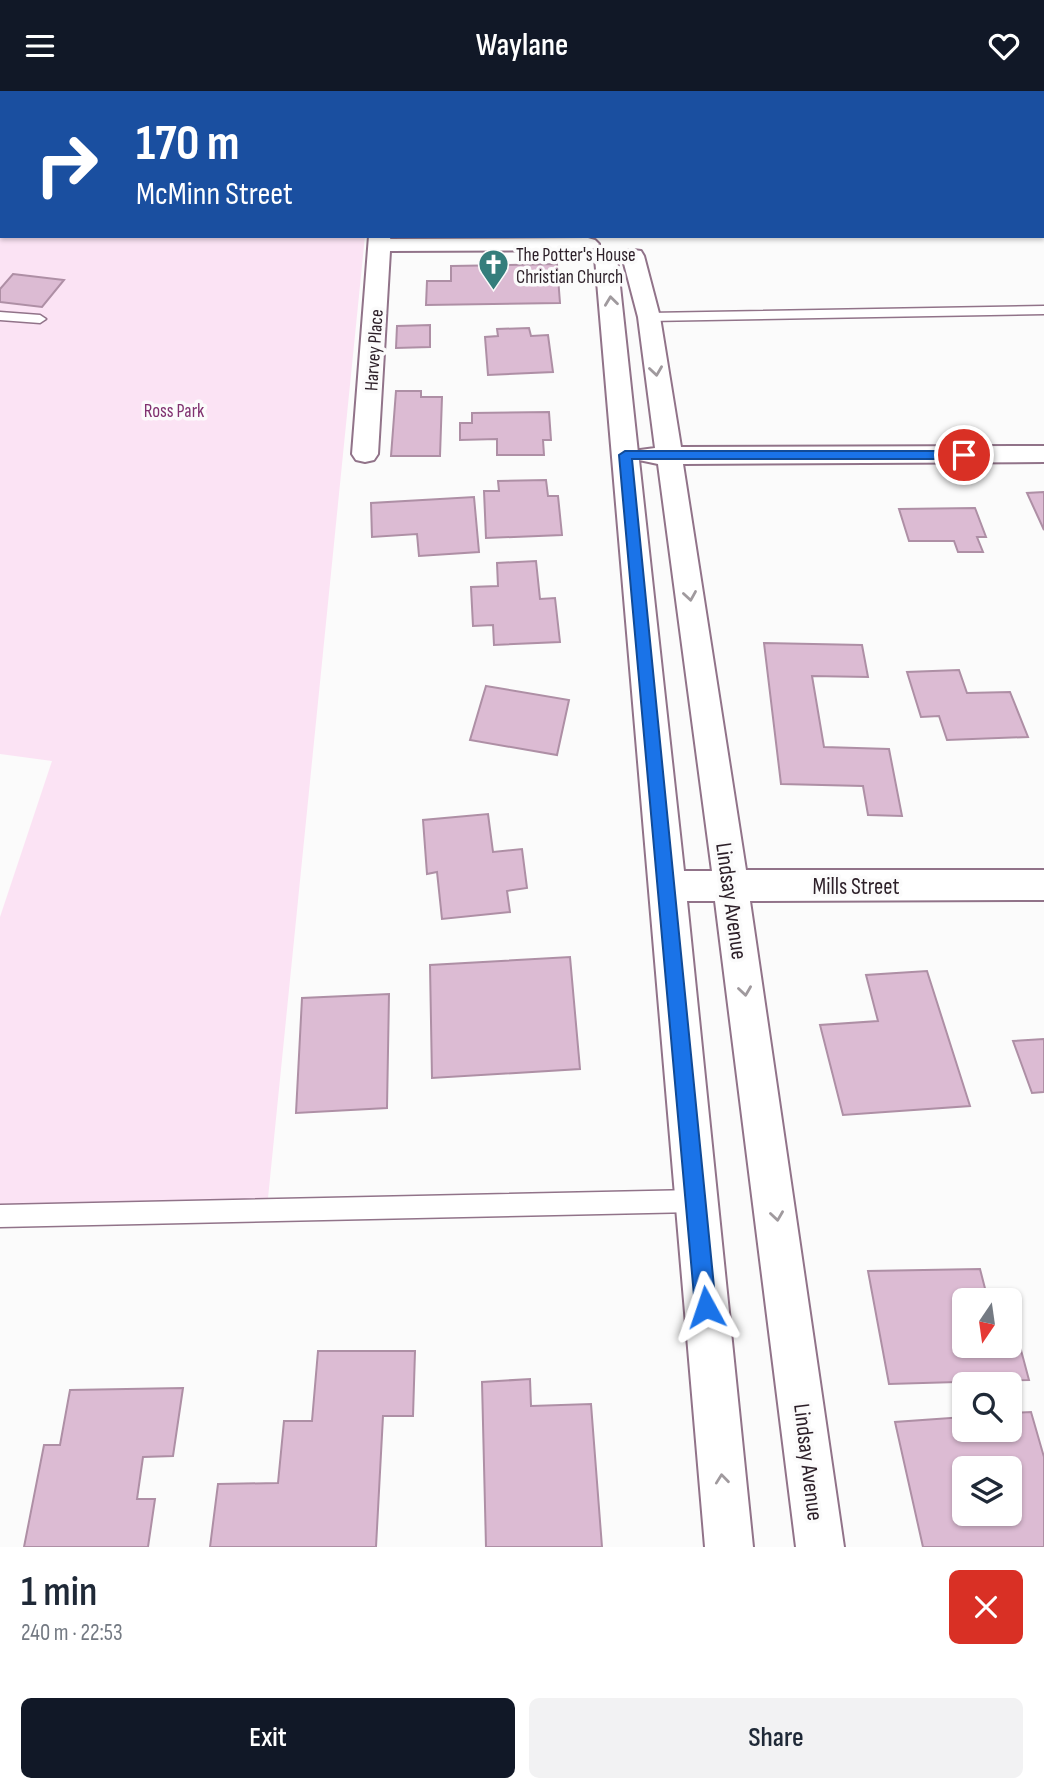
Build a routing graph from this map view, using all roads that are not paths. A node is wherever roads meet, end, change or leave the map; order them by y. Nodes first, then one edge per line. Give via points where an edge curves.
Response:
1 (379, 241) edge
2 (612, 246) edge
3 (1044, 310) edge
4 (0, 316) edge
5 (649, 317) junction
6 (40, 319) dead end
7 (365, 454) dead end
8 (1044, 454) edge
9 (625, 455) junction
10 (669, 457) junction
11 (1044, 885) edge
12 (668, 886) junction
13 (730, 887) junction
14 (695, 1201) junction
15 (0, 1216) edge
16 (729, 1547) edge
17 (820, 1547) edge

1 - 2 street, Harvey Place
1 - 7 street, Harvey Place
2 - 5 street, Lindsay Avenue
9 -> 2 street
3 - 5 lane
4 - 6 lane
5 -> 10 street, Lindsay Avenue
8 - 10 street
9 - 10 street
9 - 12 street
10 -> 13 street, Lindsay Avenue
11 - 13 street, Mills Street
12 - 13 street, Mills Street
12 - 14 street
13 -> 17 street, Lindsay Avenue
14 - 15 lane
16 -> 14 street

